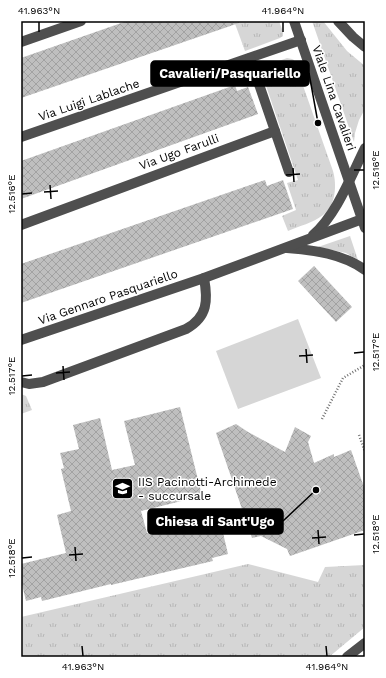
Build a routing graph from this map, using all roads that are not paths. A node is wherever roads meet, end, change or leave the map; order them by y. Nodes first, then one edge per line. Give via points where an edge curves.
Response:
1 (81, 21) edge
2 (294, 21) edge
3 (338, 21) edge
4 (301, 40) junction
5 (21, 42) edge
6 (365, 47) edge
7 (250, 58) junction
8 (274, 131) junction
9 (21, 137) edge
10 (365, 148) edge
11 (289, 172) dead end
12 (349, 181) junction
13 (364, 222) edge
14 (21, 225) edge
15 (310, 238) junction
16 (285, 248) junction
17 (365, 270) edge
18 (204, 278) junction
19 (21, 340) edge
20 (21, 382) edge
21 (365, 643) edge
22 (347, 657) edge

1 - 5 street
2 - 4 street, Viale Lina Cavalieri
3 - 6 street
4 - 7 street, Via Luigi Lablache
4 - 12 street, Viale Lina Cavalieri
7 - 8 street
7 - 9 street, Via Luigi Lablache
8 - 11 street
8 - 14 street, Via Ugo Farulli
10 - 12 street
12 - 13 street, Viale Lina Cavalieri
12 - 15 street via 330,216
13 - 15 street, Via Gennaro Pasquariello
15 - 16 street, Via Gennaro Pasquariello
16 - 17 street via 311,250 342,258
16 - 18 street, Via Gennaro Pasquariello
18 - 19 street, Via Gennaro Pasquariello
18 - 20 street via 205,308 201,318 186,330 43,382
21 - 22 street

